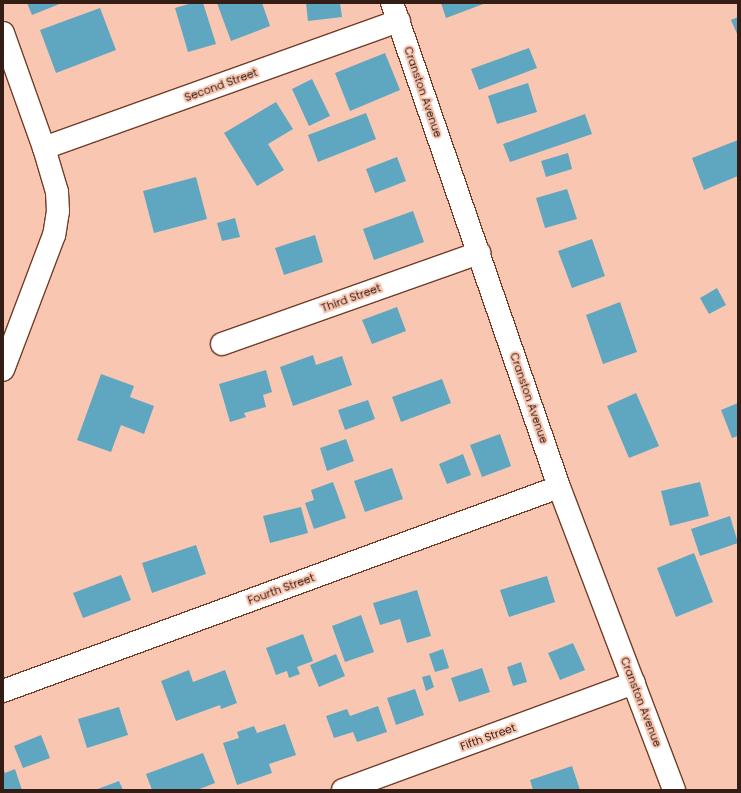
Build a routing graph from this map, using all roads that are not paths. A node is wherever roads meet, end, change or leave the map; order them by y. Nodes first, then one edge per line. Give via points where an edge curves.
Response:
1 (395, 12) edge
2 (3, 33) edge
3 (44, 148) junction
4 (479, 253) junction
5 (222, 344) dead end
6 (3, 370) edge
7 (559, 487) junction
8 (634, 683) junction
9 (3, 691) edge
10 (343, 790) edge
11 (674, 790) edge

1 - 3 street, Second Street
1 - 4 street, Cranston Avenue
2 - 3 street
3 - 6 street via 57,192 54,235
4 - 5 street, Third Street
4 - 7 street, Cranston Avenue
7 - 8 street, Cranston Avenue
7 - 9 street, Fourth Street
8 - 10 street, Fifth Street
8 - 11 street, Cranston Avenue

